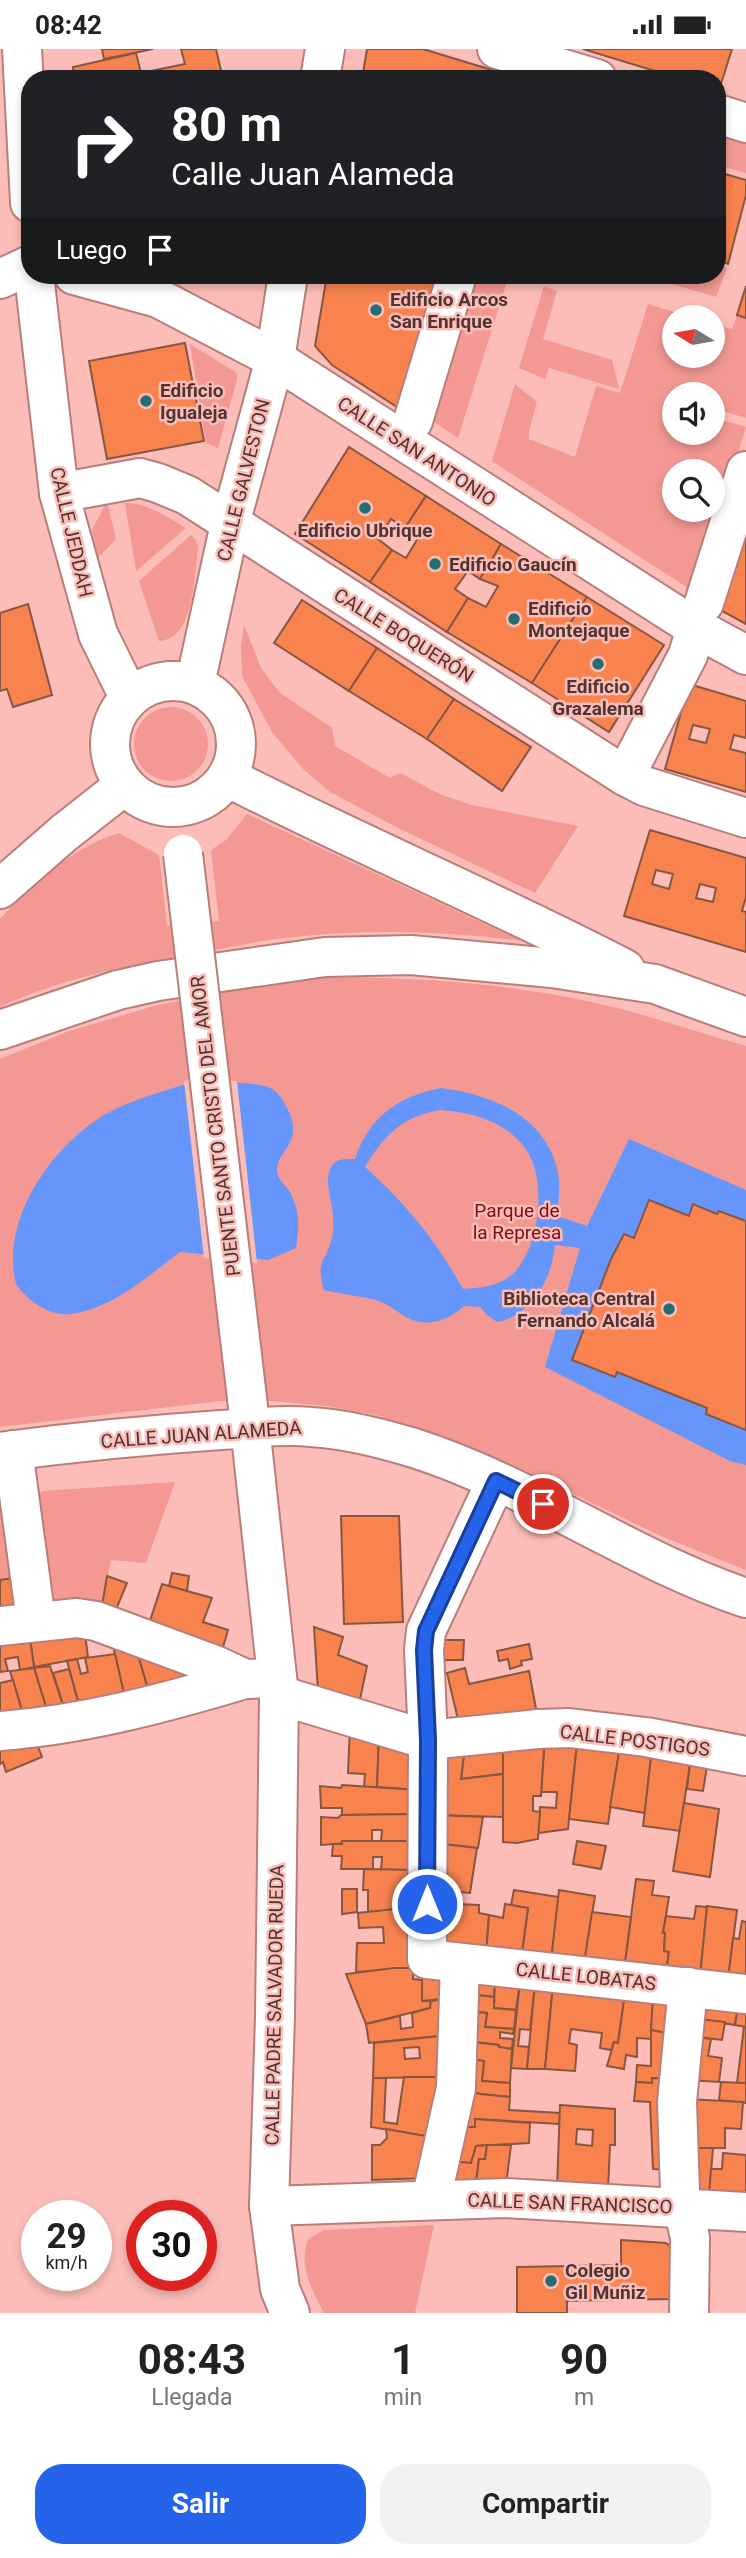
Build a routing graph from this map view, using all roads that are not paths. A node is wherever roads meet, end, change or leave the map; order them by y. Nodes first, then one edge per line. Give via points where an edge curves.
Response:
1 (325, 49) edge
2 (515, 58) edge
3 (15, 59) edge
4 (322, 70) edge
5 (562, 70) edge
6 (21, 117) edge
7 (726, 117) edge
8 (746, 123) edge
9 (21, 269) edge
10 (0, 279) edge
11 (35, 284) edge
12 (107, 284) edge
13 (287, 284) edge
14 (454, 284) edge
15 (275, 359) junction
16 (413, 421) dead end
17 (746, 471) edge
18 (59, 493) junction
19 (230, 524) junction
20 (700, 615) junction
21 (746, 655) edge
22 (195, 684) junction
23 (129, 697) junction
24 (625, 776) junction
25 (227, 777) junction
26 (125, 785) junction
27 (178, 807) junction
28 (746, 818) edge
29 (0, 889) edge
30 (655, 984) junction
31 (746, 1017) edge
32 (0, 1030) edge
33 (249, 1413) junction
34 (7, 1451) edge
35 (496, 1481) junction
36 (746, 1598) edge
37 (18, 1624) edge
38 (267, 1684) junction
39 (0, 1731) edge
40 (428, 1740) junction
41 (746, 1756) edge
42 (443, 1961) junction
43 (688, 1987) junction
44 (746, 1994) edge
45 (431, 2200) junction
46 (269, 2206) junction
47 (684, 2207) junction
48 (746, 2212) edge
49 (290, 2313) edge
50 (689, 2313) edge

1 - 4 street
2 - 5 street
3 - 6 street
7 - 8 street
9 - 10 street
11 - 18 street, CALLE JEDDAH
12 - 15 street, CALLE SAN ANTONIO via 158,298
13 - 15 street, CALLE GALVESTON
14 - 16 street
15 - 19 street, CALLE GALVESTON
15 - 20 street, CALLE SAN ANTONIO via 479,491
17 - 20 street
18 - 19 street, CALLE BOQUERÓN via 139,478 187,495
18 - 23 street, CALLE JEDDAH via 98,634
19 - 22 street, CALLE GALVESTON
19 - 24 street, CALLE BOQUERÓN
20 - 21 street, CALLE SAN ANTONIO
20 - 24 street via 688,655
22 - 23 street via 160,681
22 - 25 street via 224,706 233,723 234,760
23 - 26 street via 110,731 114,768
24 - 28 street, CALLE BOQUERÓN
25 - 27 street via 197,803
25 - 30 street
26 - 27 street via 158,806
26 - 29 street
27 - 33 street, PUENTE SANTO CRISTO DEL AMOR, bridge
30 - 31 street
30 - 32 street via 461,958 325,957 158,981
33 - 34 street, CALLE JUAN ALAMEDA via 150,1434
33 - 35 street, CALLE JUAN ALAMEDA via 379,1438
33 - 38 street, PUENTE SANTO CRISTO DEL AMOR
34 - 37 street
35 - 36 street, CALLE JUAN ALAMEDA via 659,1563
35 - 40 street via 426,1631
37 - 38 street, CALLE POSTIGOS via 77,1618 96,1621
38 - 39 street via 204,1691 70,1723
38 - 40 street, CALLE POSTIGOS
38 - 46 street, CALLE PADRE SALVADOR RUEDA via 275,2017
40 - 41 street, CALLE POSTIGOS via 569,1728
40 - 42 street
42 - 43 street, CALLE LOBATAS
42 - 45 street via 456,2088
43 - 44 street, CALLE LOBATAS
43 - 47 street via 677,2102
45 - 46 street, CALLE SAN FRANCISCO
45 - 47 street, CALLE SAN FRANCISCO via 506,2198
46 - 49 street, CALLE PADRE SALVADOR RUEDA via 280,2289
47 - 48 street, CALLE SAN FRANCISCO
47 - 50 street via 690,2238

